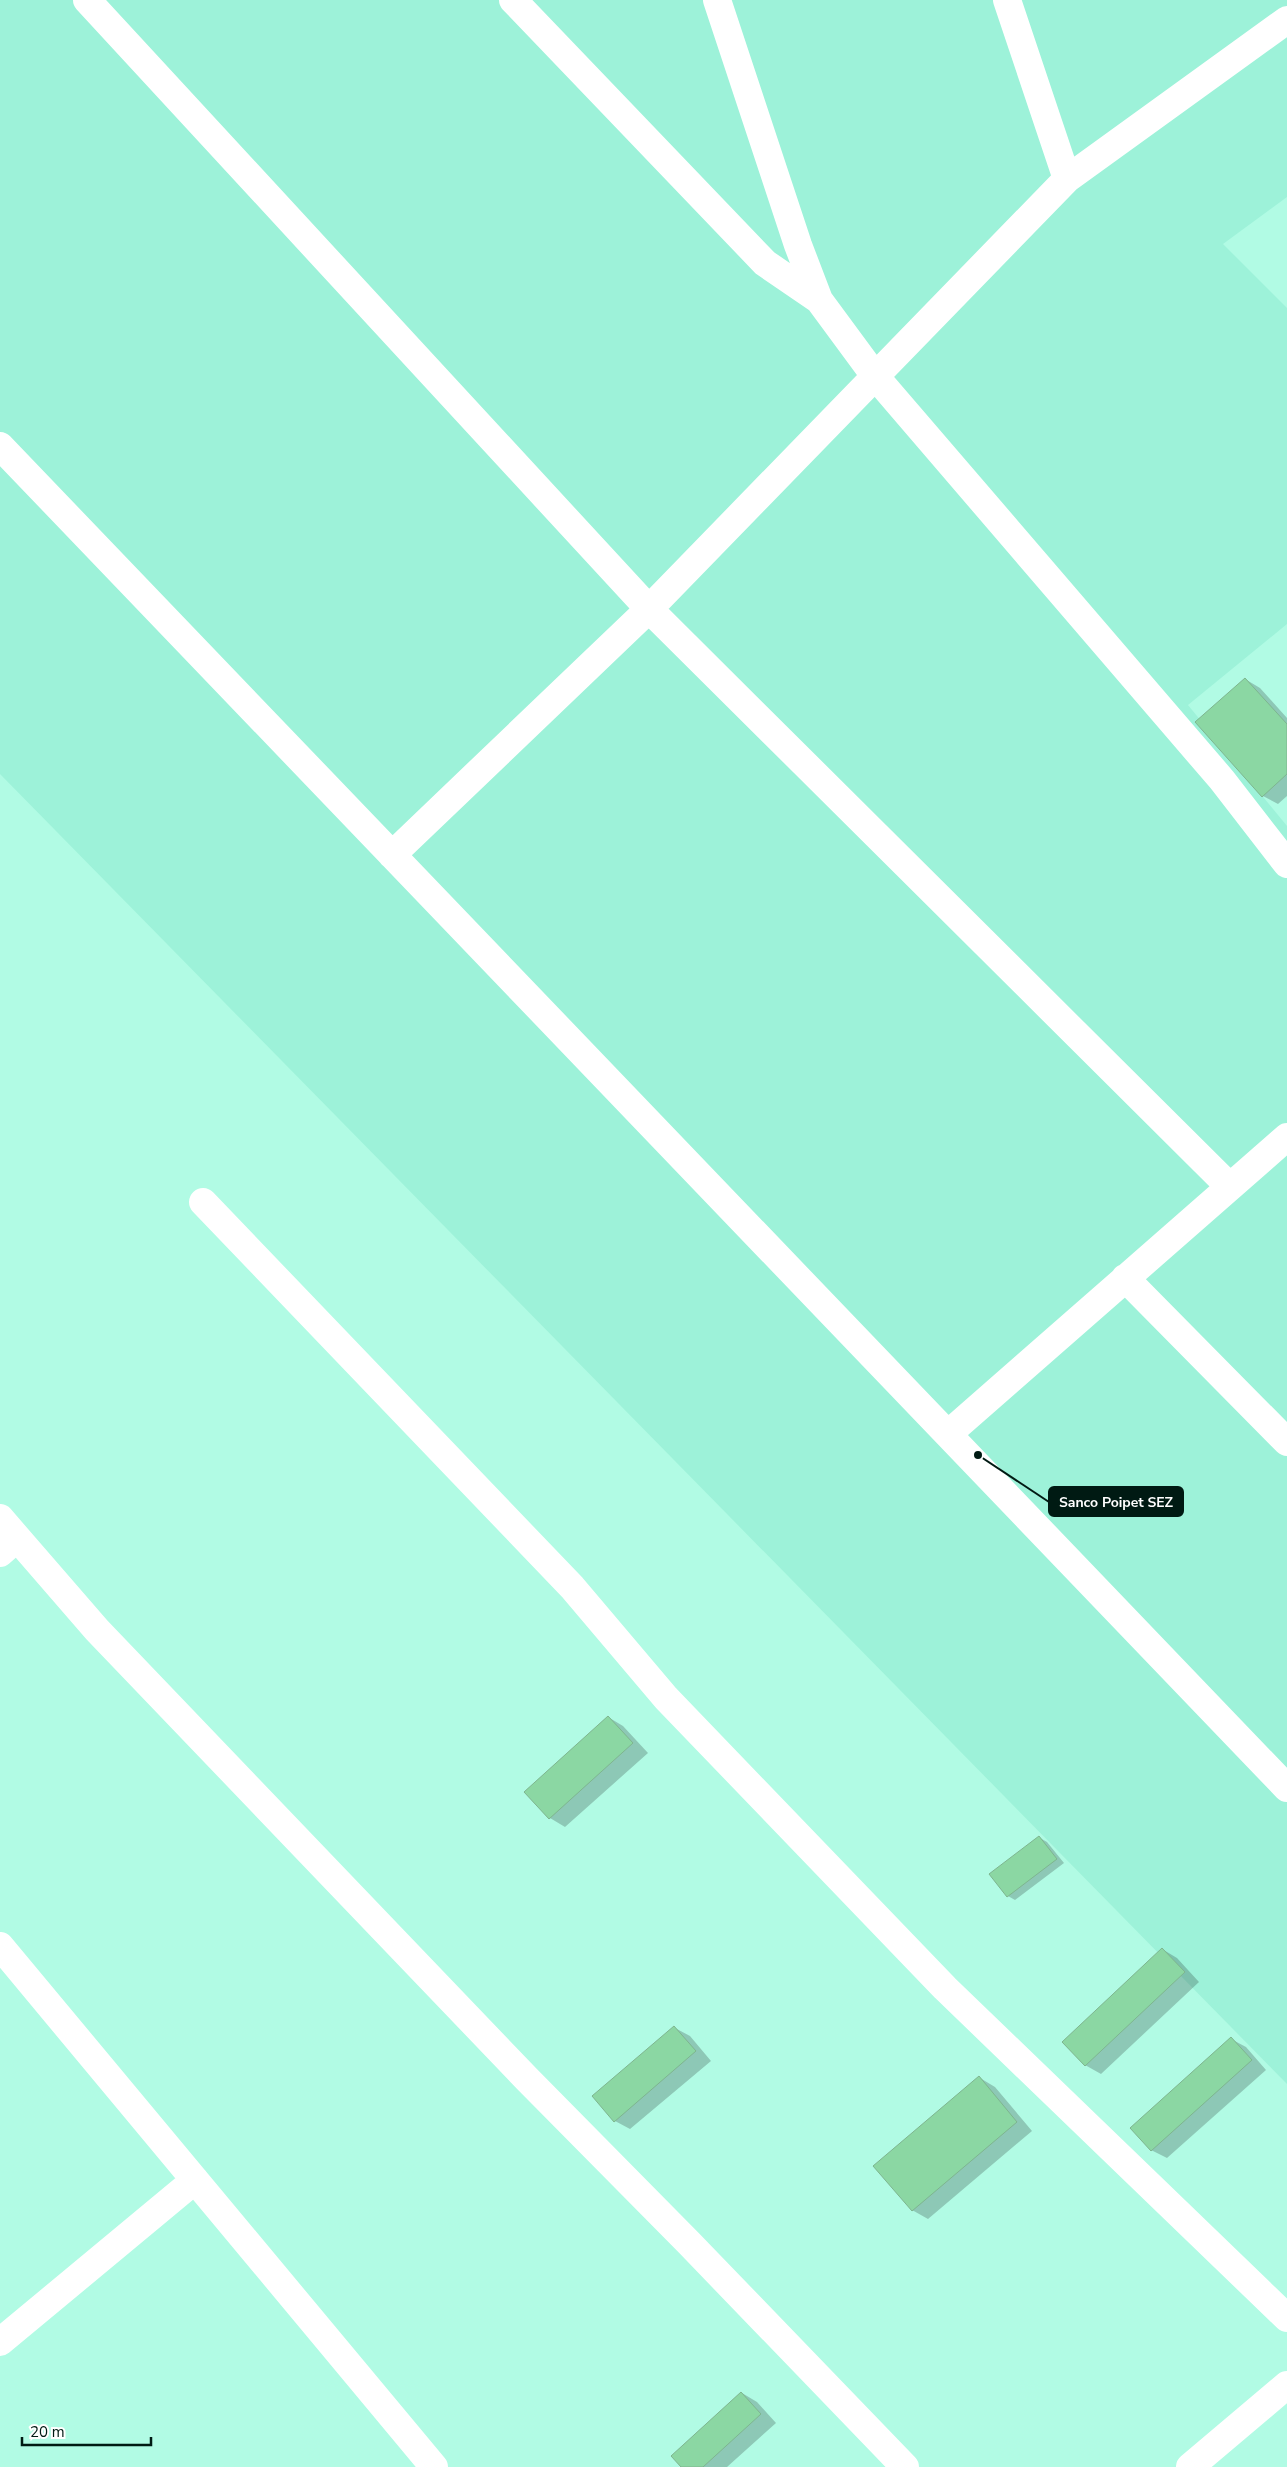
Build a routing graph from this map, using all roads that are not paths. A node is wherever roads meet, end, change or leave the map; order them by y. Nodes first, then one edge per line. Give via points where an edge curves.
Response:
1 (88, 0) edge
2 (513, 0) edge
3 (717, 0) edge
4 (1007, 0) edge
5 (1287, 20) edge
6 (1067, 178) junction
7 (819, 300) junction
8 (875, 376) junction
9 (0, 446) edge
10 (649, 609) junction
11 (392, 855) junction
12 (1287, 864) edge
13 (1287, 1137) edge
14 (1229, 1186) junction
15 (203, 1202) dead end
16 (1126, 1278) junction
17 (948, 1434) junction
18 (1287, 1442) edge
19 (6, 1537) edge
20 (1287, 1788) edge
21 (0, 1946) edge
22 (195, 2180) junction
23 (1287, 2318) edge
24 (0, 2342) edge
25 (1287, 2385) edge
26 (434, 2467) edge
27 (905, 2467) edge
28 (1190, 2467) edge

1 - 10 street
2 - 7 street via 766,263
3 - 7 street
4 - 6 street
5 - 6 street
6 - 8 street
7 - 8 street
8 - 10 street
8 - 12 street via 1222,780
9 - 11 street
10 - 11 street
10 - 14 street
11 - 17 street
13 - 14 street
14 - 16 street
15 - 23 street via 572,1587 666,1698 938,1980
16 - 17 street
16 - 18 street
17 - 20 street
19 - 27 street
21 - 22 street
22 - 24 street
22 - 26 street
25 - 28 street

